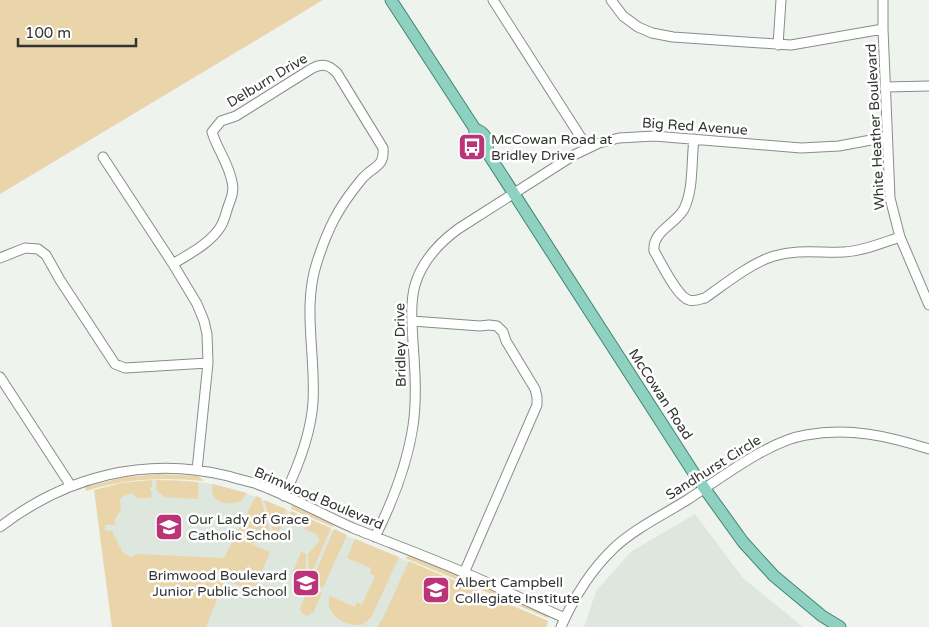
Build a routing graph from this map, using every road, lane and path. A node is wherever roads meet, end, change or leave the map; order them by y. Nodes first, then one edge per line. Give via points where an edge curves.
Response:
1 (391, 0) edge
2 (493, 0) edge
3 (612, 0) edge
4 (781, 0) edge
5 (884, 0) edge
6 (883, 29) junction
7 (778, 45) junction
8 (929, 86) edge
9 (886, 87) junction
10 (887, 137) junction
11 (694, 139) junction
12 (587, 147) junction
13 (103, 157) dead end
14 (514, 193) junction
15 (900, 237) junction
16 (0, 258) edge
17 (173, 264) junction
18 (929, 305) edge
19 (412, 321) junction
20 (208, 364) junction
21 (0, 377) edge
22 (929, 449) edge
23 (197, 470) junction
24 (70, 486) junction
25 (704, 488) junction
26 (284, 496) junction
27 (0, 527) edge
28 (375, 537) junction
29 (464, 572) junction
30 (566, 618) junction
31 (561, 627) edge
32 (840, 627) edge

1 - 14 main road, McCowan Road via 475,129 482,131 488,141 487,152
2 - 12 street
3 - 7 street via 623,16 652,33
4 - 7 street
5 - 6 street, White Heather Boulevard
6 - 7 street via 805,44
6 - 9 street, White Heather Boulevard
8 - 9 street
9 - 10 street, White Heather Boulevard
10 - 11 street, Big Red Avenue via 819,148
10 - 15 street, White Heather Boulevard via 890,198
11 - 12 street, Big Red Avenue via 638,136
11 - 15 street via 686,202 679,216 656,237 653,244 676,288 689,300 705,298 772,257 806,251 858,250
12 - 14 street, Big Red Avenue
13 - 17 street
14 - 19 street, Bridley Drive via 458,229 428,258 415,286
14 - 25 main road, McCowan Road
15 - 18 street, White Heather Boulevard
16 - 20 street via 26,248 38,249 46,255 115,364 125,368
17 - 20 street via 204,321
17 - 26 street, Delburn Drive via 213,236 220,228 231,201 233,182 215,144 212,132 215,126 311,69 321,64 330,67 337,73 383,148 384,158 341,205 316,266 310,298 311,420
19 - 28 street, Bridley Drive via 413,426 402,475
19 - 29 street via 497,326 537,397
20 - 23 street
21 - 24 street
22 - 25 street, Sandhurst Circle via 872,433 804,435 765,450
23 - 24 street, Brimwood Boulevard via 120,472
23 - 26 street, Brimwood Boulevard via 256,484
24 - 27 street, Brimwood Boulevard via 35,502
25 - 30 street, Sandhurst Circle via 615,547 581,588
25 - 32 main road, McCowan Road via 743,542 774,576
26 - 28 street, Brimwood Boulevard
28 - 29 street, Brimwood Boulevard
29 - 30 street, Brimwood Boulevard
30 - 31 street, Sandhurst Circle

